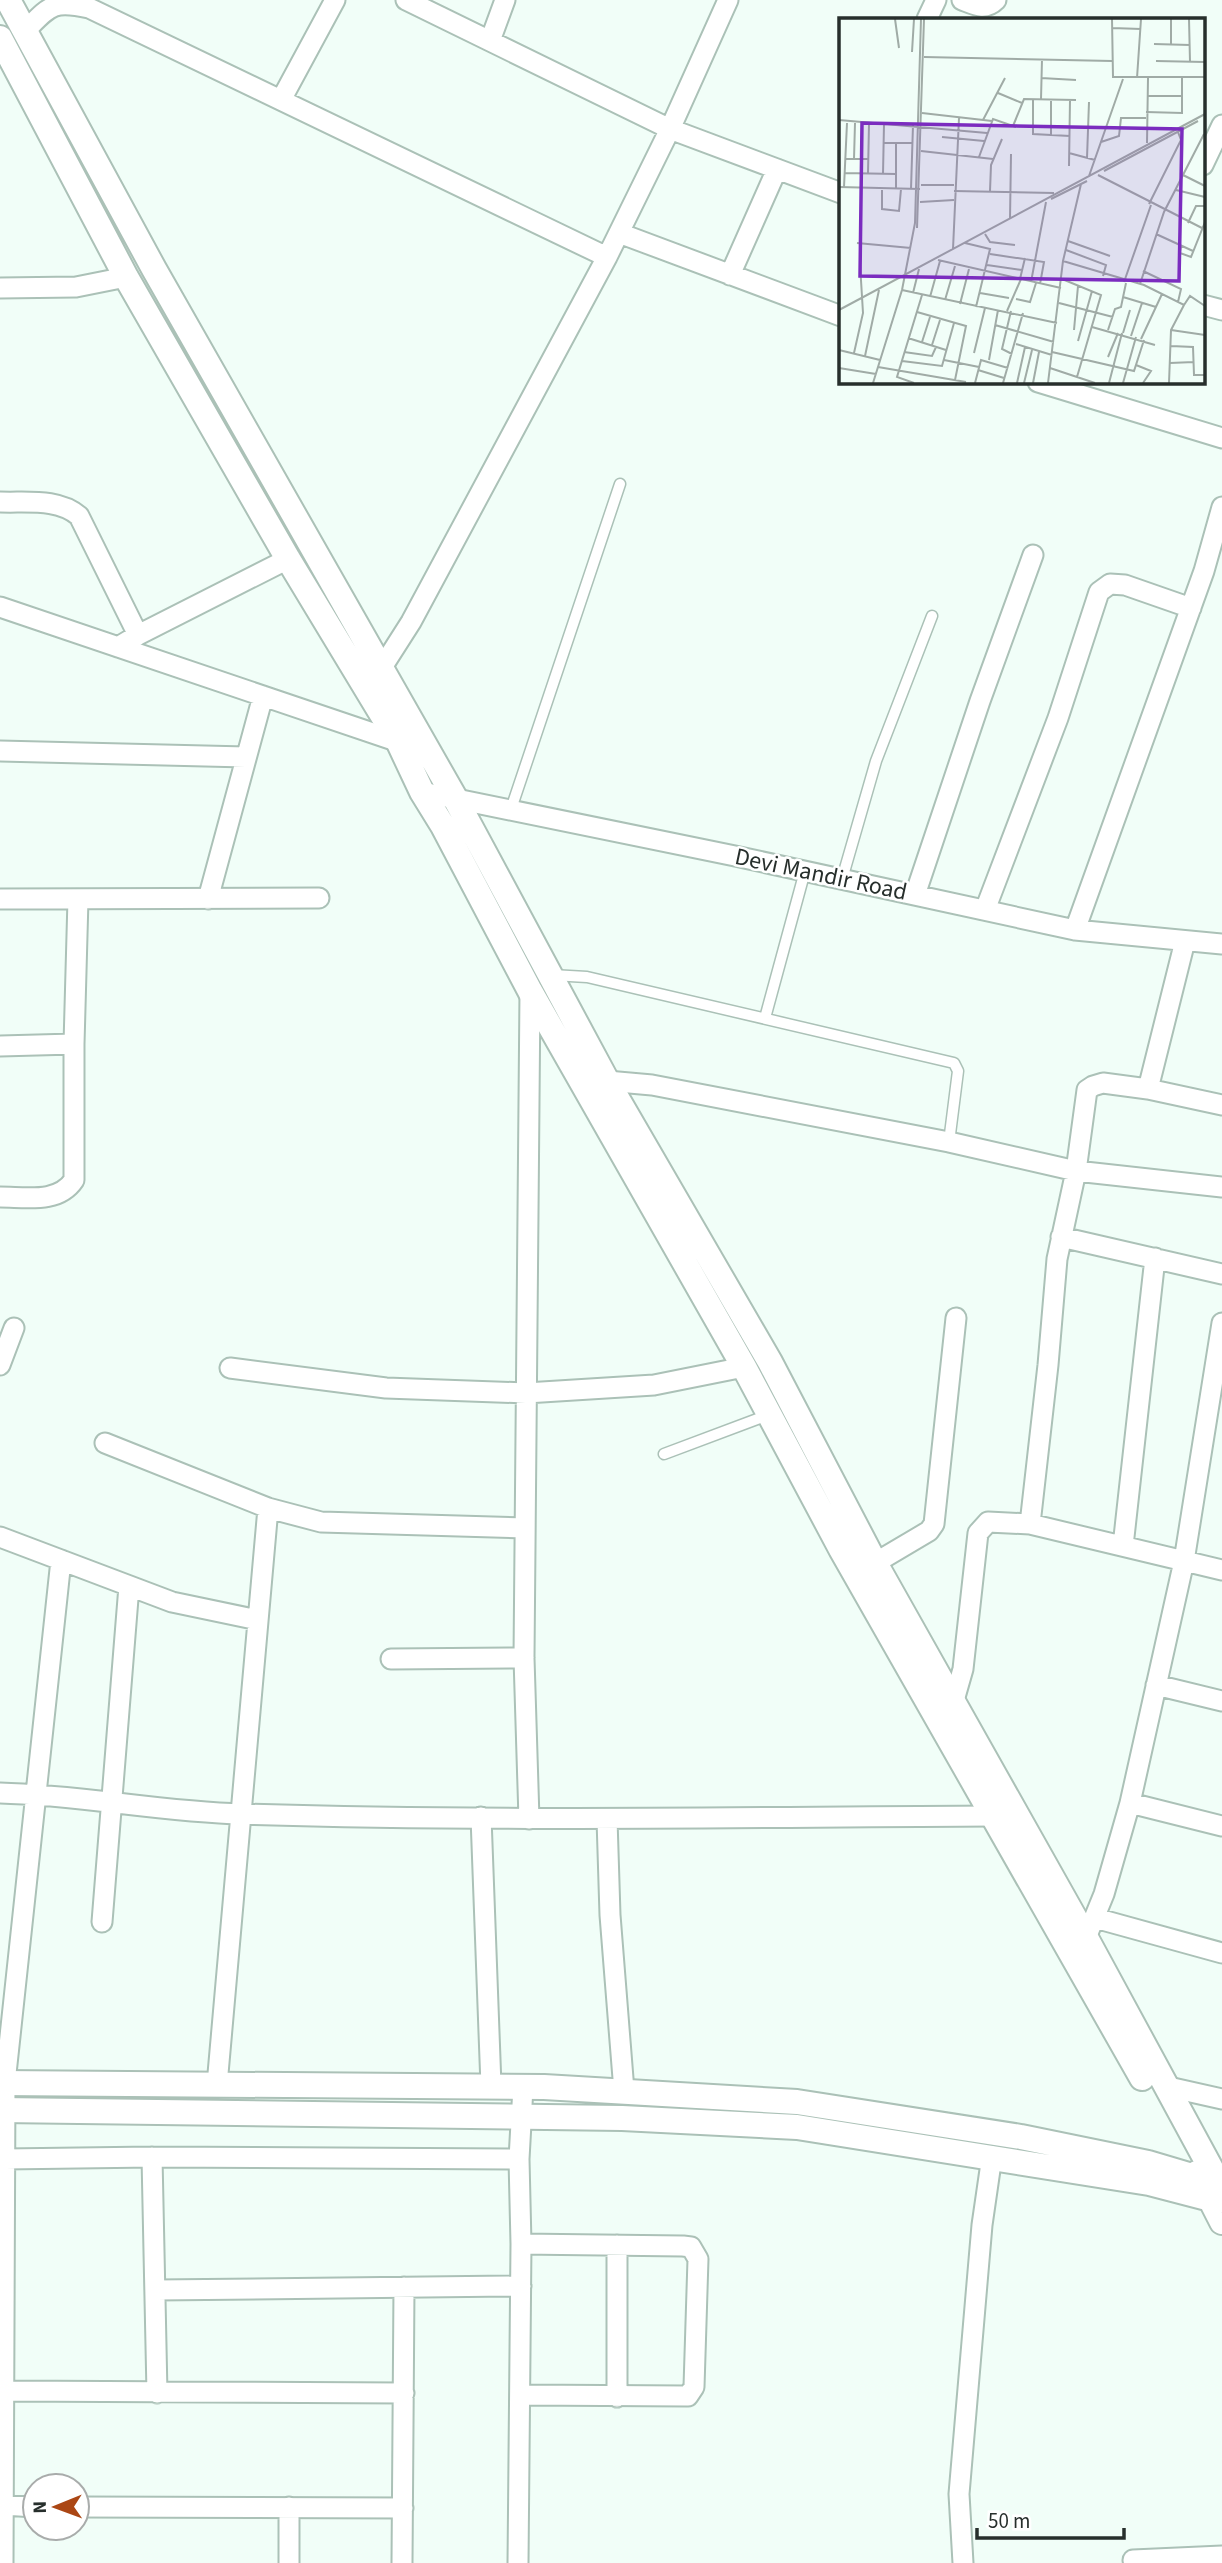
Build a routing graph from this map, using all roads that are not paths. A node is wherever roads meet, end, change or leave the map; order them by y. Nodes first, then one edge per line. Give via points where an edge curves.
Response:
1 (8, 0) edge
2 (335, 0) edge
3 (406, 0) edge
4 (505, 0) edge
5 (728, 0) edge
6 (936, 0) edge
7 (962, 0) edge
8 (996, 0) edge
9 (927, 18) edge
10 (25, 31) junction
11 (0, 38) edge
12 (490, 41) junction
13 (281, 100) junction
14 (1222, 124) edge
15 (670, 129) junction
16 (1204, 163) edge
17 (777, 169) junction
18 (839, 192) edge
19 (619, 233) junction
20 (607, 257) junction
21 (730, 275) junction
22 (126, 277) junction
23 (0, 288) edge
24 (1204, 305) edge
25 (1222, 310) edge
26 (839, 315) edge
27 (1041, 383) edge
28 (1222, 438) edge
29 (620, 484) dead end
30 (0, 502) edge
31 (1222, 507) edge
32 (1033, 555) dead end
33 (288, 559) junction
34 (0, 607) edge
35 (1191, 608) junction
36 (932, 616) dead end
37 (138, 635) junction
38 (118, 647) junction
39 (381, 669) junction
40 (263, 696) junction
41 (398, 741) junction
42 (0, 751) edge
43 (426, 751) junction
44 (246, 757) junction
45 (422, 792) junction
46 (455, 798) junction
47 (511, 809) junction
48 (805, 871) junction
49 (842, 879) junction
50 (915, 895) junction
51 (319, 898) dead end
52 (78, 899) junction
53 (208, 899) junction
54 (0, 900) edge
55 (985, 910) junction
56 (1075, 930) junction
57 (1185, 940) junction
58 (1221, 941) edge
59 (550, 975) junction
60 (530, 991) junction
61 (765, 1018) junction
62 (74, 1044) junction
63 (0, 1046) edge
64 (607, 1082) junction
65 (1148, 1089) junction
66 (1222, 1105) edge
67 (949, 1142) junction
68 (1076, 1171) junction
69 (1222, 1187) edge
70 (0, 1197) edge
71 (1061, 1237) junction
72 (1154, 1258) junction
73 (1222, 1273) edge
74 (956, 1318) dead end
75 (1222, 1322) edge
76 (14, 1328) dead end
77 (1, 1359) edge
78 (744, 1367) junction
79 (230, 1368) dead end
80 (526, 1392) junction
81 (781, 1410) junction
82 (105, 1443) dead end
83 (664, 1454) dead end
84 (268, 1508) junction
85 (1030, 1524) junction
86 (525, 1528) junction
87 (0, 1537) edge
88 (1123, 1546) junction
89 (61, 1560) junction
90 (1184, 1561) junction
91 (875, 1563) junction
92 (1222, 1570) edge
93 (129, 1586) junction
94 (258, 1620) junction
95 (524, 1658) junction
96 (391, 1659) dead end
97 (1156, 1685) junction
98 (1222, 1701) edge
99 (954, 1703) junction
100 (944, 1728) junction
101 (0, 1793) edge
102 (37, 1794) junction
103 (1130, 1802) junction
104 (113, 1804) junction
105 (240, 1814) junction
106 (993, 1815) junction
107 (481, 1817) junction
108 (529, 1819) junction
109 (607, 1819) junction
110 (1222, 1826) edge
111 (102, 1922) dead end
112 (1090, 1928) junction
113 (1222, 1953) edge
114 (3, 2083) edge
115 (217, 2085) junction
116 (491, 2086) junction
117 (1164, 2086) junction
118 (523, 2087) junction
119 (624, 2091) junction
120 (1222, 2099) edge
121 (2, 2110) edge
122 (523, 2116) junction
123 (992, 2156) junction
124 (152, 2157) junction
125 (5, 2159) junction
126 (519, 2159) junction
127 (1216, 2190) edge
128 (1222, 2222) edge
129 (521, 2244) junction
130 (617, 2245) junction
131 (521, 2286) junction
132 (404, 2287) junction
133 (156, 2290) junction
134 (4, 2391) junction
135 (157, 2393) junction
136 (404, 2393) junction
137 (520, 2395) junction
138 (617, 2397) junction
139 (3, 2505) junction
140 (21, 2506) edge
141 (91, 2507) edge
142 (289, 2507) junction
143 (403, 2508) junction
144 (1222, 2556) edge
145 (1133, 2560) dead end
146 (3, 2563) edge
147 (289, 2563) edge
148 (402, 2563) edge
149 (518, 2563) edge
150 (963, 2563) edge

1 - 10 street
2 - 13 street
3 - 12 street
4 - 12 street
5 - 15 street
6 - 9 street
7 - 8 street via 981,7
10 - 13 street via 51,5 89,8
10 - 39 street
11 - 22 street
12 - 15 street
13 - 20 street
14 - 16 street
15 - 17 street
15 - 19 street
17 - 18 street
17 - 21 street
19 - 20 street
19 - 21 street
20 - 39 street via 411,622
21 - 26 street
22 - 23 street via 76,287
22 - 33 street
24 - 25 street
27 - 28 street
29 - 47 lane
30 - 37 street via 52,503 69,507 79,516
31 - 35 street
32 - 50 street
33 - 37 street
33 - 41 street
34 - 38 street
35 - 55 street via 1125,585 1110,584 1099,592 1058,718
35 - 56 street
36 - 49 lane via 876,761
37 - 38 street
38 - 40 street
39 - 43 street
40 - 41 street
40 - 44 street
41 - 43 street
41 - 45 street
42 - 44 street
43 - 46 street
44 - 53 street
45 - 46 street, Devi Mandir Road
45 - 60 street
46 - 47 street, Devi Mandir Road
46 - 59 street
47 - 48 street, Devi Mandir Road
48 - 49 street, Devi Mandir Road
48 - 61 lane
49 - 50 street, Devi Mandir Road
50 - 55 street, Devi Mandir Road
51 - 53 street
52 - 53 street
52 - 54 street
52 - 62 street
55 - 56 street, Devi Mandir Road
56 - 57 street, Devi Mandir Road
57 - 58 street, Devi Mandir Road
57 - 65 street
59 - 61 lane via 587,977
59 - 64 street
60 - 78 street
60 - 80 street
61 - 67 lane via 954,1063 958,1071
62 - 63 street
62 - 70 street via 74,1180 66,1191 51,1196
64 - 67 street via 652,1085
64 - 81 street via 763,1350
65 - 66 street
65 - 68 street via 1103,1083 1087,1090
67 - 68 street
68 - 69 street
68 - 71 street
71 - 72 street
71 - 85 street
72 - 73 street
72 - 88 street
74 - 91 street via 934,1524
75 - 90 street
76 - 77 street
78 - 80 street via 654,1385
78 - 81 street
79 - 80 street via 386,1388
80 - 86 street
81 - 83 lane
81 - 91 street
81 - 100 street via 841,1549
82 - 84 street
84 - 86 street via 321,1522
84 - 94 street
85 - 88 street
85 - 99 street via 988,1522 978,1533 963,1670
86 - 95 street
87 - 89 street
88 - 90 street
89 - 93 street
89 - 102 street
90 - 92 street
90 - 97 street
91 - 99 street
93 - 94 street via 172,1602
93 - 104 street
94 - 105 street
95 - 96 street
95 - 108 street
97 - 98 street
97 - 103 street
99 - 100 street
99 - 112 street
100 - 106 street
101 - 102 street
102 - 104 street
102 - 114 street
103 - 110 street
103 - 112 street
104 - 105 street
104 - 111 street
105 - 107 street
105 - 115 street
106 - 109 street
106 - 127 street
107 - 108 street
107 - 116 street
108 - 109 street
109 - 119 street
112 - 113 street
112 - 117 street
114 - 115 street
114 - 121 street
115 - 116 street
116 - 118 street
117 - 120 street
117 - 127 street
118 - 119 street
118 - 122 street
119 - 127 street via 810,2104 1021,2137 1148,2162
121 - 122 street
121 - 125 street
122 - 123 street via 797,2127
122 - 126 street
123 - 127 street
123 - 150 street via 959,2494
124 - 125 street
124 - 126 street
124 - 133 street
125 - 134 street
126 - 129 street
127 - 128 street
129 - 130 street
129 - 131 street
130 - 138 street
130 - 138 street via 691,2247 698,2259 692,2393 677,2398
131 - 132 street
131 - 137 street
132 - 133 street
132 - 136 street
133 - 135 street
134 - 135 street
134 - 139 street
135 - 136 street
136 - 143 street
137 - 138 street
137 - 149 street
139 - 140 street
139 - 146 street
141 - 142 street
142 - 143 street
142 - 147 street
143 - 148 street
144 - 145 street

